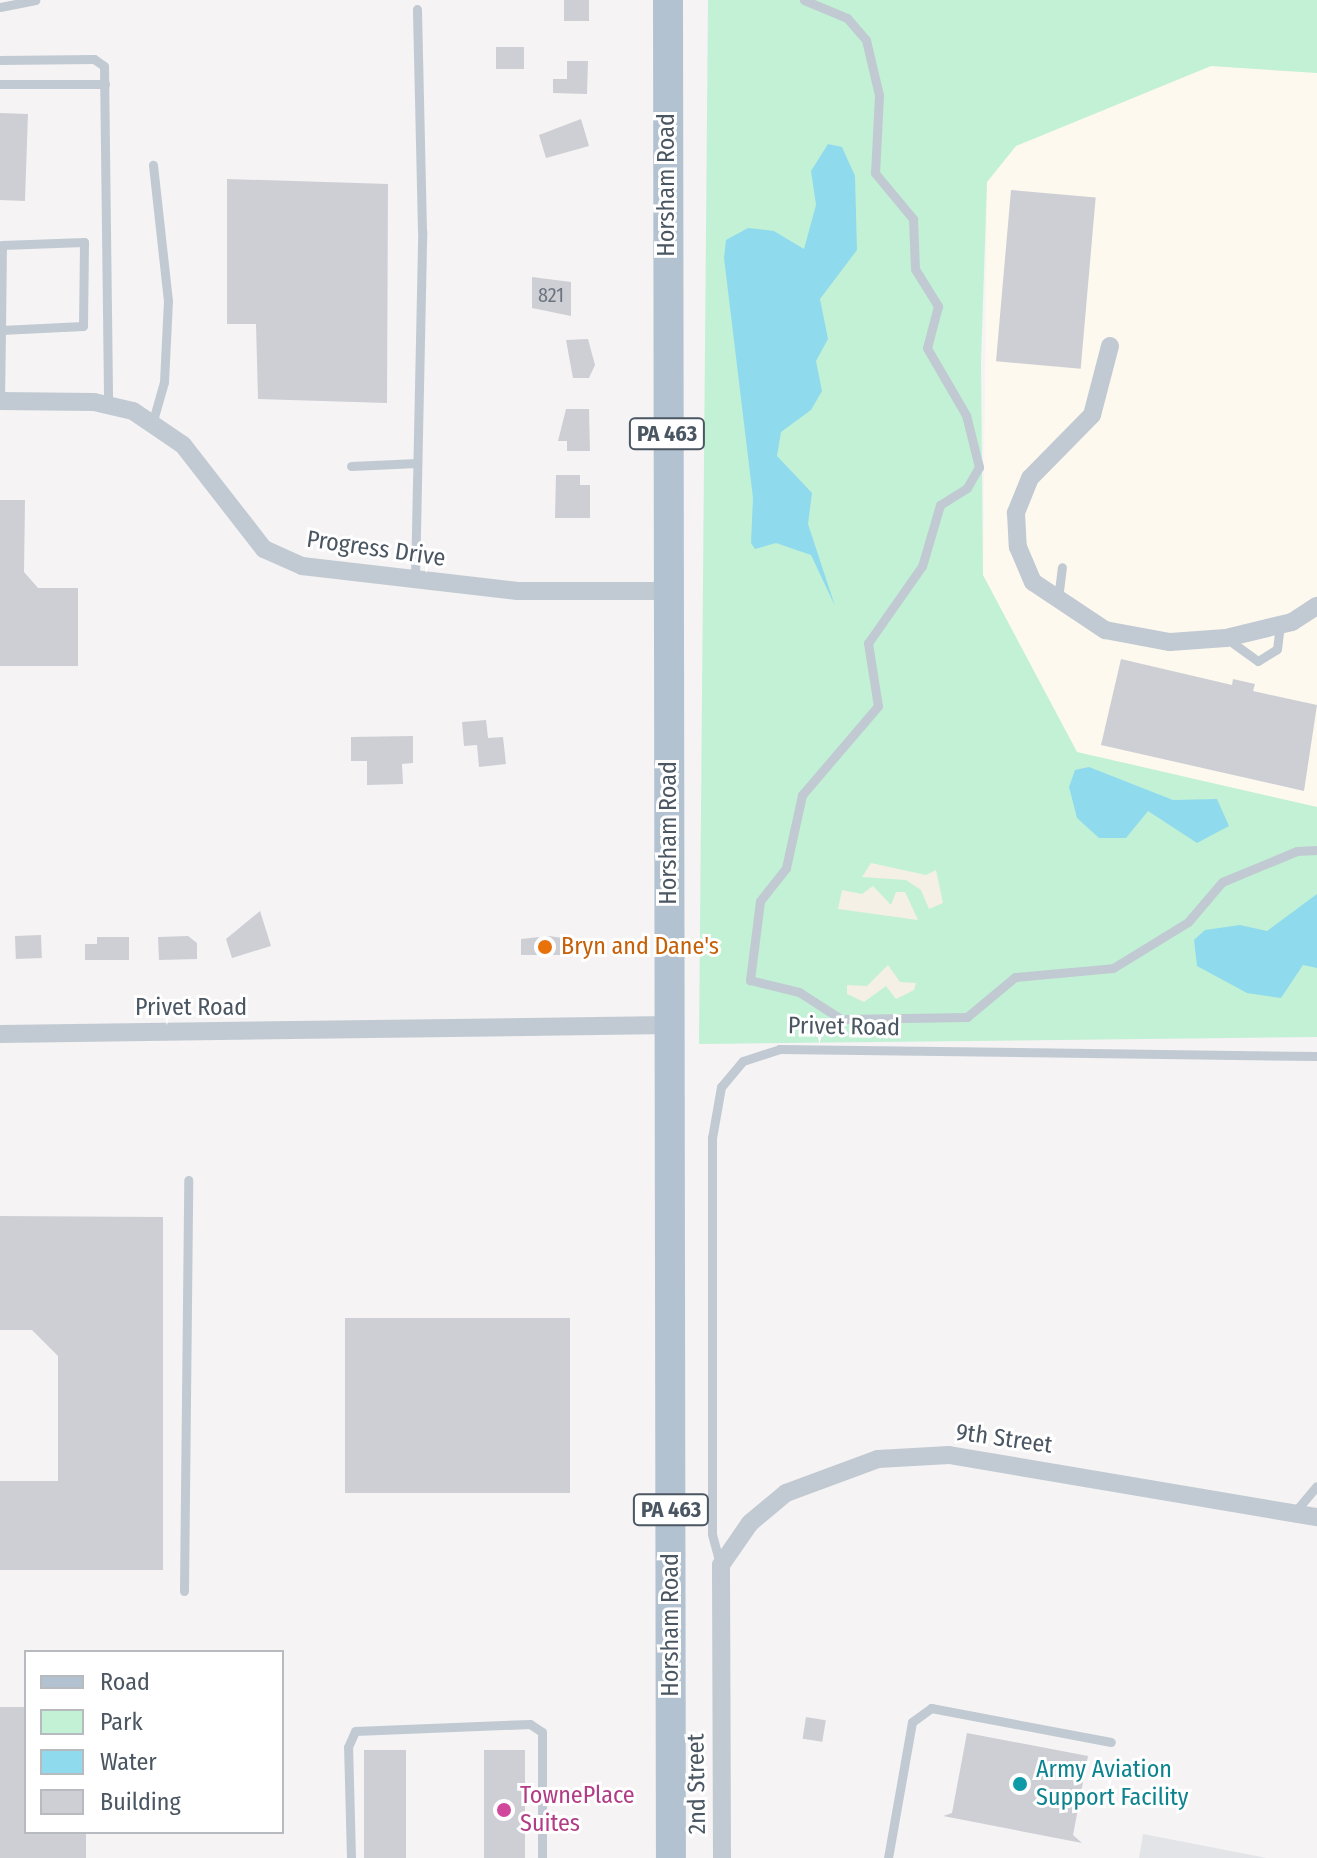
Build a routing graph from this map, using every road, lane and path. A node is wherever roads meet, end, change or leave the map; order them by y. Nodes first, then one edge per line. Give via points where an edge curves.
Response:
1 (35, 0) edge
2 (668, 0) edge
3 (804, 0) edge
4 (0, 7) edge
5 (417, 9) dead end
6 (0, 60) edge
7 (0, 84) edge
8 (105, 84) junction
9 (153, 165) dead end
10 (0, 330) edge
11 (1110, 346) dead end
12 (0, 400) edge
13 (108, 405) junction
14 (152, 424) junction
15 (417, 463) junction
16 (351, 466) dead end
17 (1062, 567) dead end
18 (415, 579) junction
19 (667, 591) junction
20 (1057, 605) junction
21 (1317, 606) edge
22 (1280, 625) junction
23 (1226, 638) junction
24 (1317, 850) edge
25 (670, 1025) junction
26 (0, 1034) edge
27 (1317, 1056) edge
28 (188, 1180) dead end
29 (1317, 1486) edge
30 (1294, 1513) junction
31 (1317, 1517) edge
32 (721, 1565) junction
33 (184, 1591) dead end
34 (1111, 1742) dead end
35 (351, 1858) edge
36 (542, 1858) edge
37 (671, 1858) edge
38 (722, 1858) edge
39 (888, 1858) edge

1 - 4 lane
2 - 19 main road, Horsham Road / PA 463
3 - 24 lane via 847,18 866,40 879,95 875,173 913,219 915,269 938,306 927,348 966,415 979,467 967,488 940,505 922,566 868,643 878,706 802,795 786,868 760,901 750,980 799,992 841,1019 943,1022 967,1017 1015,977 1113,968 1188,922 1222,882 1297,851
5 - 15 lane
6 - 8 lane via 94,59 104,66
7 - 8 lane
8 - 13 lane
9 - 14 lane via 168,301 164,382
10 - 10 lane via 5,241 84,242 83,326
10 - 12 lane
11 - 20 street via 1092,415 1030,478 1016,513 1018,547 1033,582
12 - 13 street, Progress Drive
13 - 14 street, Progress Drive
14 - 18 street, Progress Drive via 183,445 264,549 302,566
15 - 16 lane
15 - 18 lane
17 - 20 lane
18 - 19 street, Progress Drive via 518,591
19 - 25 main road, Horsham Road / PA 463
20 - 23 street via 1105,630 1170,642
21 - 22 street
22 - 23 street
22 - 23 lane via 1277,649 1258,661
25 - 26 street, Privet Road
25 - 37 main road, Horsham Road / PA 463
27 - 32 lane, Privet Road via 779,1049 743,1061 721,1087 712,1138 712,1534
28 - 33 lane
29 - 30 lane
30 - 31 street, 9th Street
30 - 32 street, 9th Street via 976,1457 902,1455 786,1493 750,1523
32 - 38 street, 2nd Street
34 - 39 lane via 931,1708 912,1722
35 - 36 lane via 348,1747 355,1731 530,1724 542,1732

